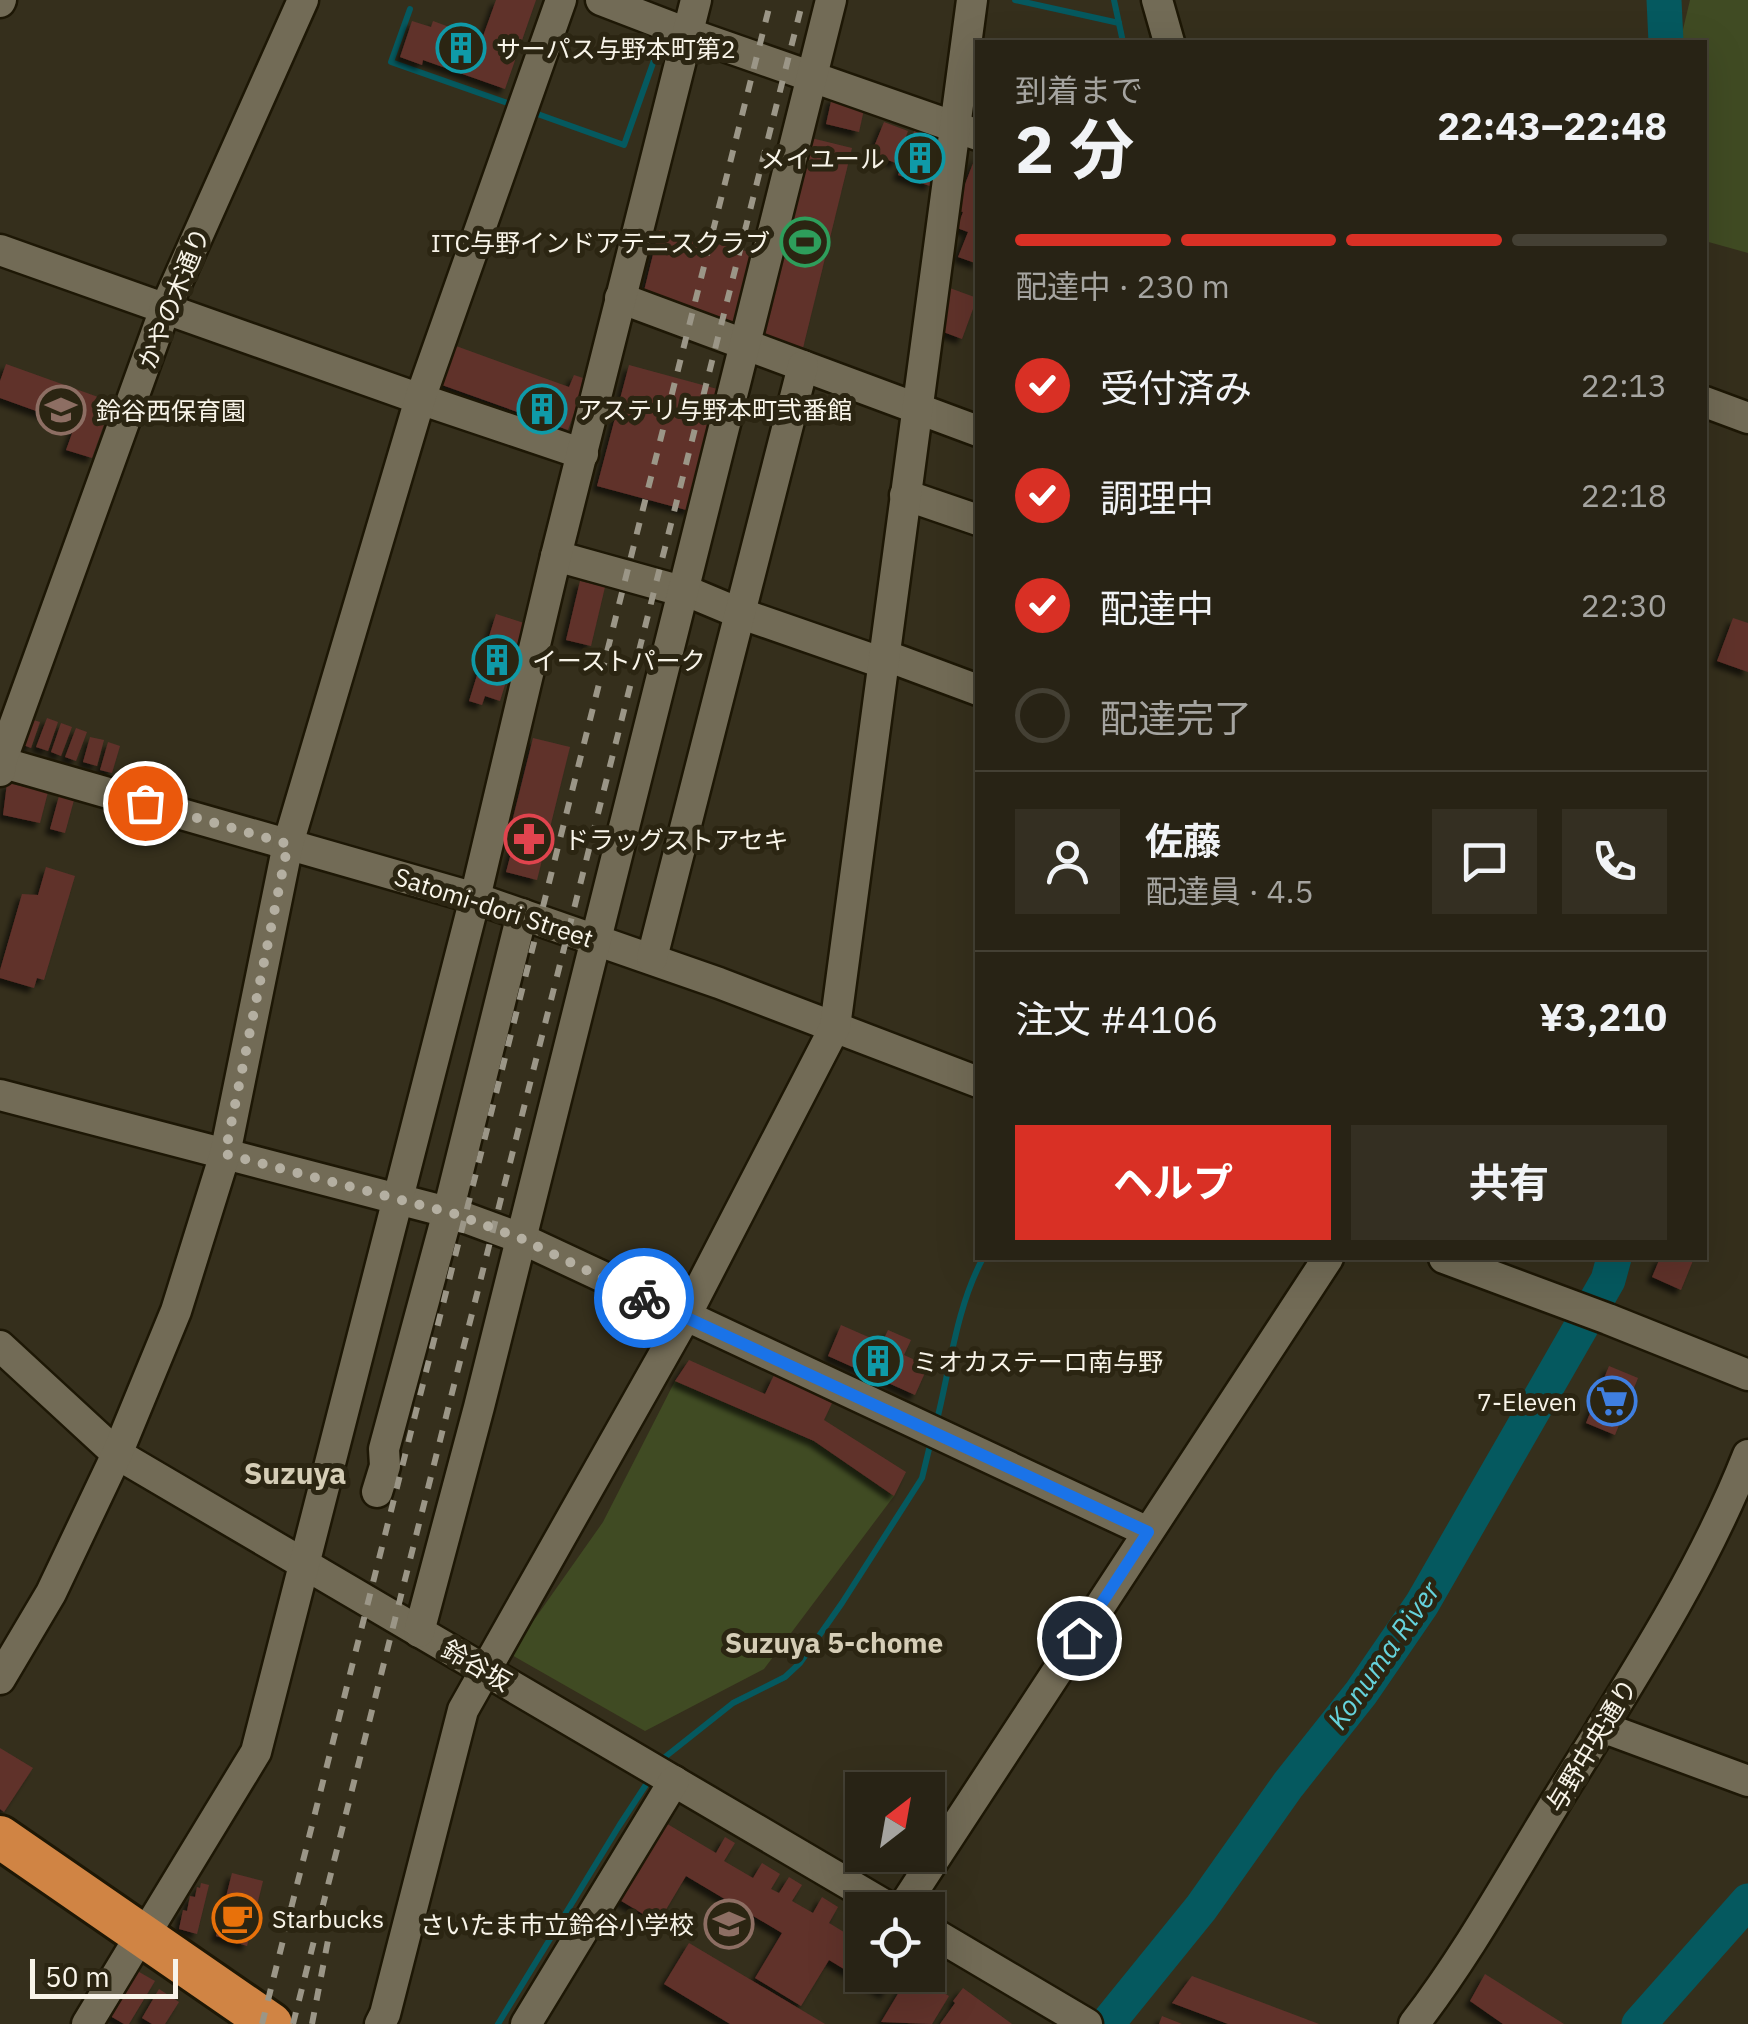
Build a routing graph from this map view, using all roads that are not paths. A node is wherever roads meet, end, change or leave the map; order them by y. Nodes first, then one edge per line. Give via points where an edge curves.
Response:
1 (304, 0) edge
2 (561, 0) edge
3 (601, 0) edge
4 (696, 0) edge
5 (830, 0) edge
6 (972, 0) edge
7 (1158, 0) edge
8 (687, 33) junction
9 (1168, 40) edge
10 (812, 76) junction
11 (966, 131) edge
12 (0, 250) edge
13 (620, 298) junction
14 (165, 309) junction
15 (744, 344) junction
16 (803, 366) junction
17 (420, 399) junction
18 (1707, 403) edge
19 (917, 408) junction
20 (1748, 418) edge
21 (975, 429) edge
22 (584, 454) junction
23 (905, 495) junction
24 (975, 519) edge
25 (556, 556) junction
26 (682, 591) junction
27 (740, 613) junction
28 (884, 659) junction
29 (975, 689) edge
30 (1, 762) edge
31 (0, 771) edge
32 (288, 844) junction
33 (474, 898) junction
34 (522, 914) junction
35 (596, 939) junction
36 (652, 958) junction
37 (835, 1027) junction
38 (975, 1081) edge
39 (0, 1095) edge
40 (225, 1154) junction
41 (398, 1198) junction
42 (448, 1212) junction
43 (520, 1238) junction
44 (1327, 1260) edge
45 (1449, 1260) edge
46 (685, 1318) junction
47 (0, 1346) edge
48 (1748, 1375) edge
49 (117, 1454) junction
50 (1748, 1455) edge
51 (377, 1492) dead end
52 (1148, 1532) junction
53 (305, 1564) junction
54 (419, 1632) junction
55 (485, 1670) junction
56 (0, 1679) edge
57 (1602, 1727) junction
58 (662, 1774) junction
59 (1748, 1781) edge
60 (0, 1837) edge
61 (862, 1892) edge
62 (913, 1892) edge
63 (141, 1935) junction
64 (945, 1941) edge
65 (1067, 2017) edge
66 (86, 2024) edge
67 (271, 2024) edge
68 (380, 2024) edge
69 (526, 2024) edge
70 (1414, 2024) edge

1 - 14 street, かやの木通り
2 - 17 street
3 - 8 street
4 - 8 street
5 - 10 street
6 - 11 street
7 - 9 street
8 - 10 street
8 - 13 street
10 - 11 street
10 - 15 street
11 - 19 street
12 - 14 street
13 - 15 street
13 - 22 street
14 - 17 street
14 - 30 street, かやの木通り
15 - 16 street
15 - 26 street
16 - 19 street
16 - 27 street
17 - 22 street
17 - 32 street
18 - 20 street
19 - 21 street
19 - 23 street
22 - 25 street
23 - 24 street
23 - 28 street
25 - 26 street
25 - 33 street
26 - 27 street
26 - 35 street
27 - 28 street
27 - 36 street
28 - 29 street
28 - 37 street
30 - 31 street, かやの木通り
30 - 32 street, Satomi-dori Street
32 - 33 street, Satomi-dori Street
32 - 40 street
33 - 34 street, Satomi-dori Street
33 - 41 street
34 - 35 street, Satomi-dori Street
34 - 42 street
35 - 36 street, Satomi-dori Street
35 - 43 street
36 - 37 street, Satomi-dori Street
37 - 38 street, Satomi-dori Street
37 - 46 street
39 - 40 street
40 - 41 street
40 - 49 street via 176,1311
41 - 42 street
41 - 53 street
42 - 43 street
42 - 51 street
43 - 46 street
43 - 54 street
44 - 52 street
45 - 48 street
46 - 52 street
46 - 55 street
47 - 49 street, 鈴谷坂
49 - 53 street, 鈴谷坂
49 - 56 street
50 - 57 street, 与野中央通り via 1684,1592
52 - 62 street
53 - 54 street, 鈴谷坂
53 - 63 street via 256,1752
54 - 55 street, 鈴谷坂
55 - 58 street, 鈴谷坂
55 - 68 street via 463,1710
57 - 59 street
57 - 70 street, 与野中央通り
58 - 61 street, 鈴谷坂
58 - 69 street
60 - 63 highway
63 - 66 street
63 - 67 highway
64 - 65 street

